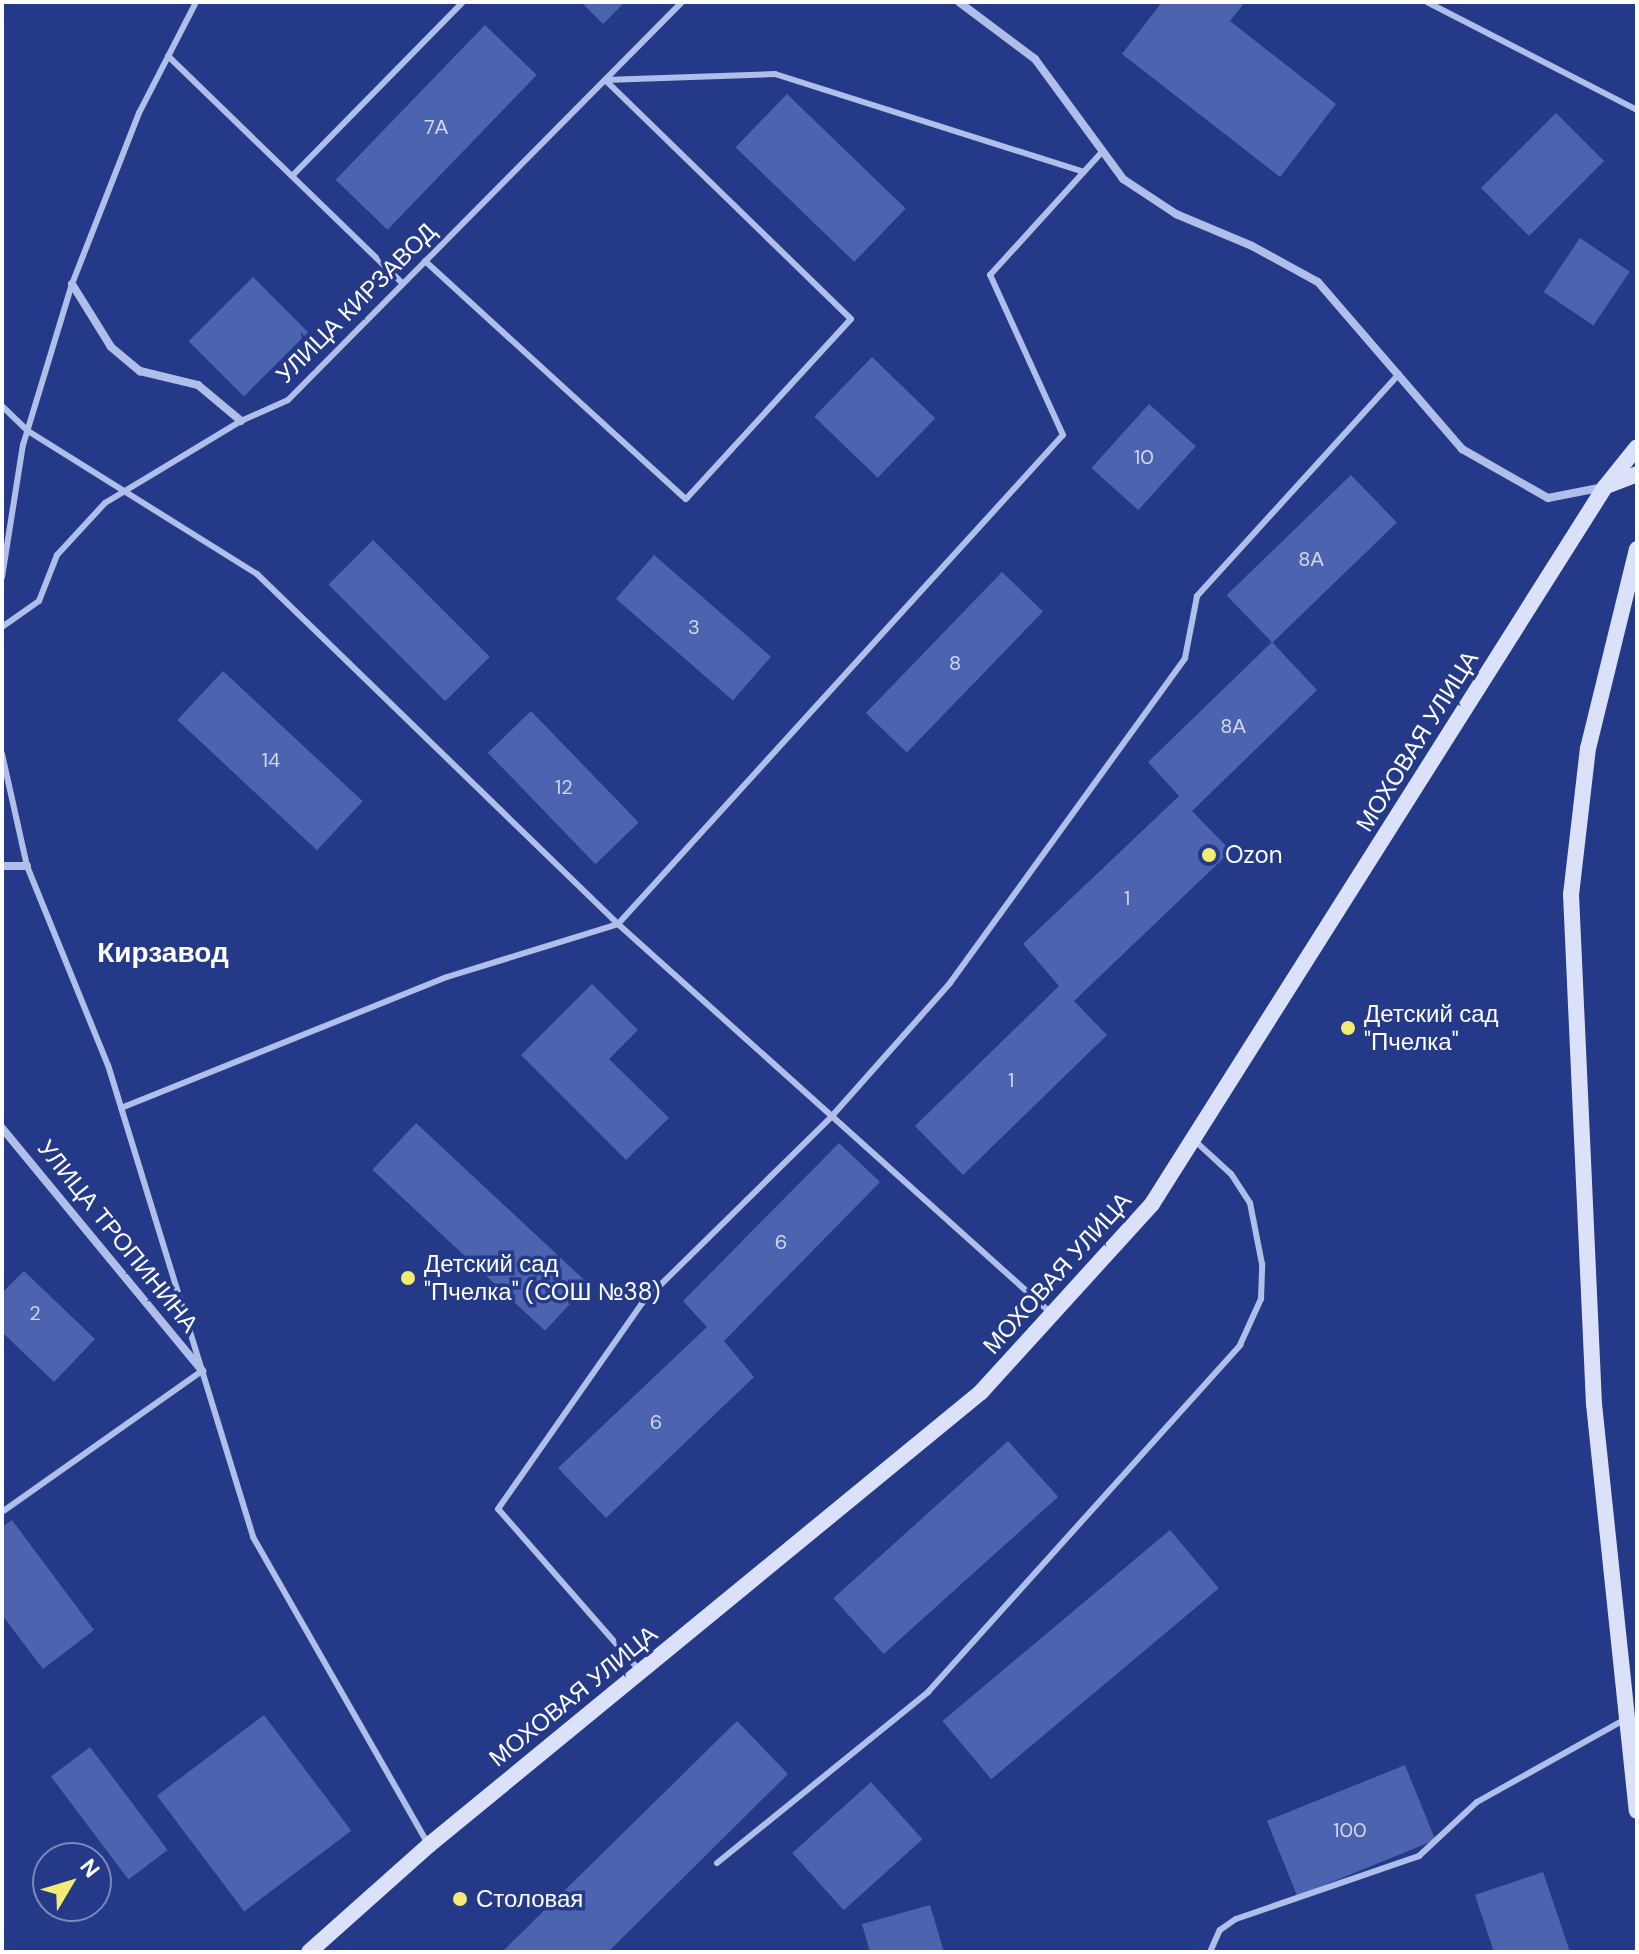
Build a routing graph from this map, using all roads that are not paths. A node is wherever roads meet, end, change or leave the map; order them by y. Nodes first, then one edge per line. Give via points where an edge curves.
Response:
1 (196, 2) edge
2 (463, 2) edge
3 (682, 2) edge
4 (959, 2) edge
5 (1427, 2) edge
6 (168, 56) junction
7 (605, 80) junction
8 (1637, 110) edge
9 (1103, 151) junction
10 (1084, 172) junction
11 (292, 176) junction
12 (425, 261) junction
13 (72, 284) junction
14 (403, 284) junction
15 (1399, 374) junction
16 (2, 406) edge
17 (241, 421) junction
18 (28, 431) junction
19 (1637, 447) edge
20 (1637, 474) edge
21 (1605, 487) junction
22 (125, 492) junction
23 (1637, 549) edge
24 (2, 577) edge
25 (2, 627) edge
26 (2, 754) edge
27 (2, 866) edge
28 (27, 866) junction
29 (618, 924) junction
30 (121, 1108) junction
31 (832, 1116) junction
32 (2, 1128) edge
33 (1194, 1140) junction
34 (1052, 1314) junction
35 (202, 1371) junction
36 (2, 1512) edge
37 (641, 1671) junction
38 (1627, 1719) junction
39 (1637, 1811) edge
40 (429, 1845) junction
41 (717, 1863) dead end
42 (309, 1952) edge
43 (1210, 1952) edge

1 - 6 lane
2 - 11 lane
3 - 7 lane, УЛИЦА КИРЗАВОД
4 - 9 street via 1035,59
5 - 8 lane
6 - 11 lane
6 - 13 lane via 139,113
7 - 10 lane via 775,74
7 - 12 lane, УЛИЦА КИРЗАВОД
7 - 12 lane via 851,319 686,499
9 - 10 lane
9 - 15 street via 1123,179 1176,214 1318,282
10 - 29 lane via 990,275 1063,435
11 - 14 lane
12 - 14 lane, УЛИЦА КИРЗАВОД
13 - 17 street via 111,347 140,371 198,385
13 - 18 lane
14 - 17 lane, УЛИЦА КИРЗАВОД via 288,400
15 - 21 street via 1462,449 1548,498
15 - 31 lane via 1197,596 1185,658 1158,697 950,983
16 - 18 lane
17 - 22 lane, УЛИЦА КИРЗАВОД
18 - 22 lane
18 - 24 lane
19 - 21 street, МОХОВАЯ УЛИЦА
20 - 21 street
21 - 33 street, МОХОВАЯ УЛИЦА
22 - 25 lane, УЛИЦА КИРЗАВОД via 105,503 57,555 39,601
22 - 29 lane via 257,574
23 - 38 street via 1588,748 1571,894 1594,1404
26 - 28 lane
27 - 28 street
28 - 30 lane
29 - 30 lane via 447,977
29 - 31 lane
30 - 35 lane
31 - 34 lane
31 - 37 lane via 642,1303 498,1509
32 - 35 street, УЛИЦА ТРОПИНИНА
33 - 34 street, МОХОВАЯ УЛИЦА via 1152,1204
33 - 41 lane via 1243,1188 1250,1203 1262,1264 1261,1299 1240,1345 939,1681
34 - 37 street, МОХОВАЯ УЛИЦА via 981,1392
35 - 36 lane
35 - 40 lane via 253,1537
37 - 40 street, МОХОВАЯ УЛИЦА
38 - 39 street
38 - 43 lane via 1477,1802 1419,1856 1236,1919 1220,1930
40 - 42 street, МОХОВАЯ УЛИЦА

